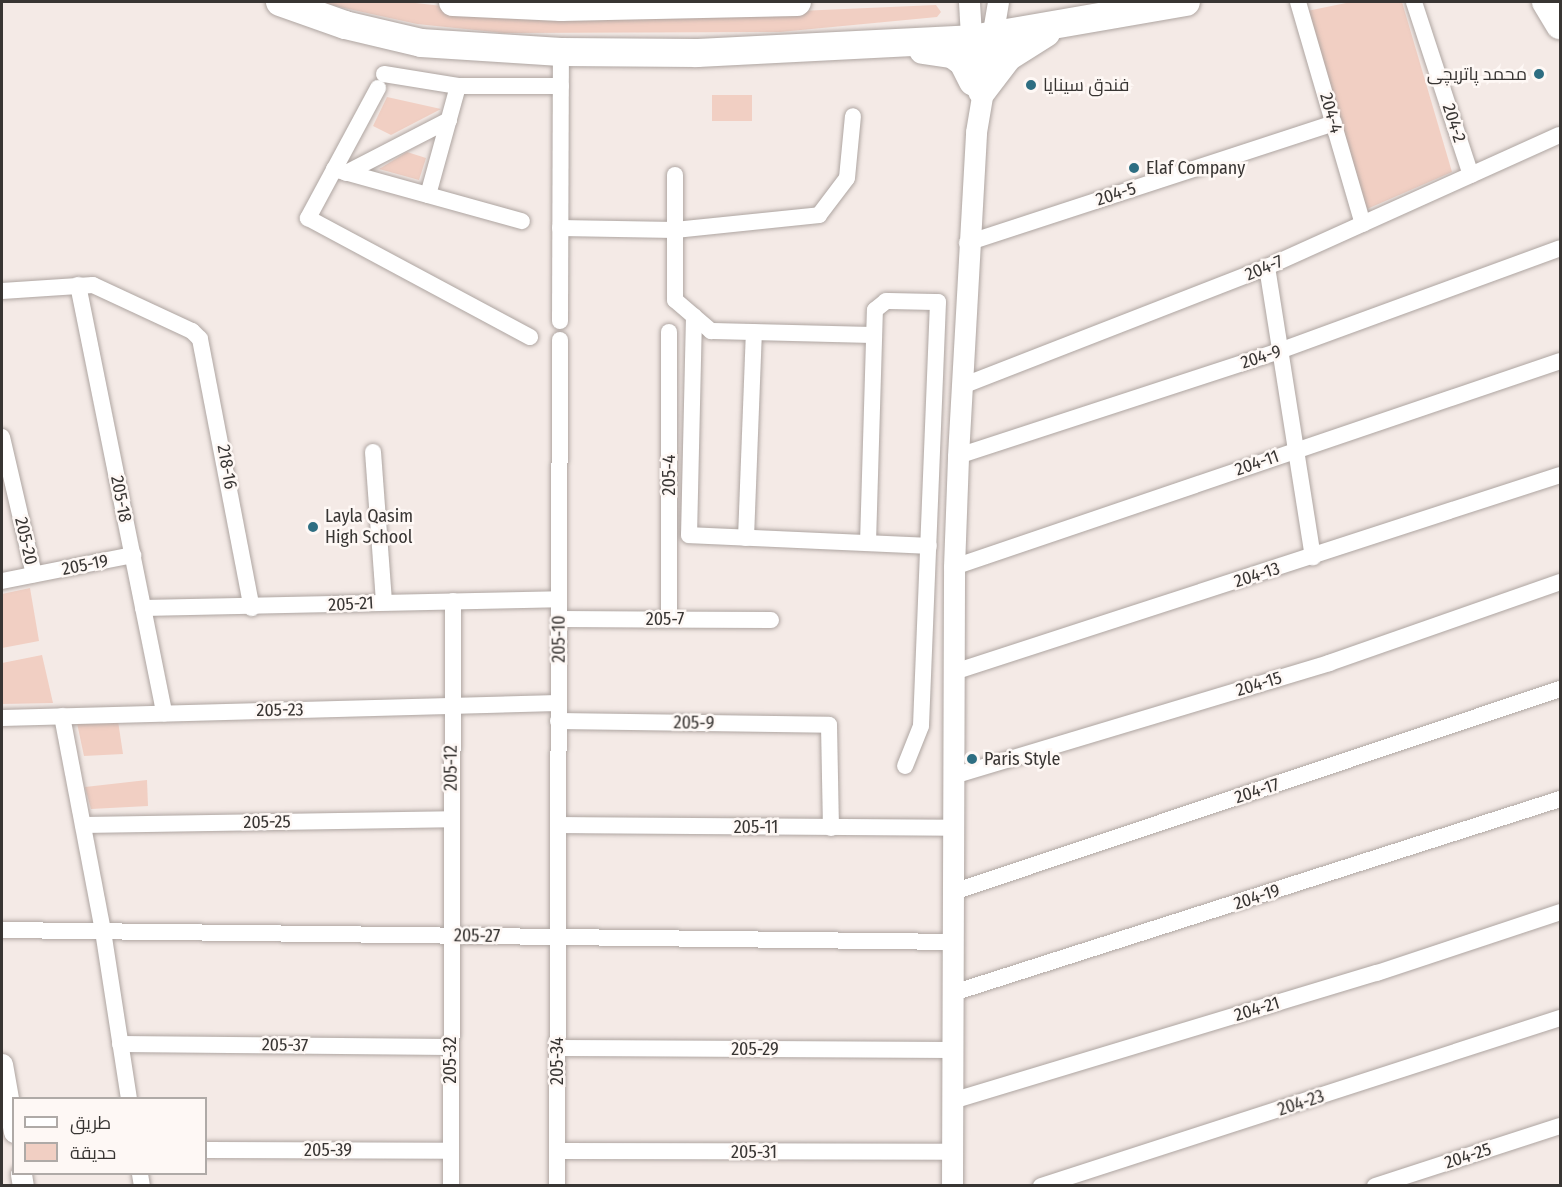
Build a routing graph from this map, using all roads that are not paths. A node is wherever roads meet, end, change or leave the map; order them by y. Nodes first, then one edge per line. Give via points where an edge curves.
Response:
1 (280, 2) edge
2 (453, 2) edge
3 (797, 2) edge
4 (969, 2) edge
5 (998, 2) edge
6 (1186, 2) edge
7 (1298, 2) edge
8 (1414, 2) edge
9 (1546, 2) edge
10 (1089, 19) junction
11 (1560, 25) edge
12 (983, 37) junction
13 (879, 45) junction
14 (561, 52) junction
15 (458, 86) junction
16 (561, 86) junction
17 (977, 87) junction
18 (853, 116) dead end
19 (449, 120) junction
20 (1334, 123) junction
21 (1560, 135) edge
22 (340, 171) junction
23 (675, 175) dead end
24 (1471, 175) junction
25 (428, 195) junction
26 (522, 221) dead end
27 (1363, 224) junction
28 (560, 228) junction
29 (675, 230) junction
30 (967, 243) junction
31 (1560, 248) edge
32 (1267, 267) junction
33 (78, 285) junction
34 (2, 291) edge
35 (694, 316) junction
36 (560, 321) dead end
37 (669, 332) dead end
38 (754, 332) junction
39 (874, 335) junction
40 (530, 338) dead end
41 (560, 340) dead end
42 (1282, 350) junction
43 (1560, 361) edge
44 (962, 386) junction
45 (2, 437) edge
46 (1296, 449) junction
47 (374, 452) dead end
48 (958, 456) junction
49 (1560, 475) edge
50 (746, 538) junction
51 (868, 543) junction
52 (929, 546) junction
53 (132, 555) junction
54 (1313, 557) junction
55 (954, 567) junction
56 (34, 574) junction
57 (2, 581) edge
58 (1560, 582) edge
59 (559, 599) junction
60 (453, 601) junction
61 (384, 602) junction
62 (143, 608) junction
63 (252, 608) junction
64 (559, 619) junction
65 (669, 619) junction
66 (771, 620) dead end
67 (954, 672) junction
68 (1560, 689) edge
69 (558, 704) junction
70 (452, 706) junction
71 (164, 713) junction
72 (62, 716) junction
73 (2, 718) edge
74 (558, 721) junction
75 (905, 766) dead end
76 (953, 776) junction
77 (1560, 799) edge
78 (451, 819) junction
79 (83, 825) junction
80 (558, 825) junction
81 (831, 828) junction
82 (953, 828) junction
83 (953, 892) junction
84 (1560, 912) edge
85 (2, 930) edge
86 (102, 932) junction
87 (450, 936) junction
88 (558, 937) junction
89 (953, 942) junction
90 (952, 993) junction
91 (1560, 1018) edge
92 (120, 1044) junction
93 (450, 1047) junction
94 (557, 1048) junction
95 (952, 1050) junction
96 (2, 1064) edge
97 (4, 1089) edge
98 (129, 1097) edge
99 (952, 1101) junction
100 (12, 1123) edge
101 (1560, 1126) edge
102 (207, 1150) edge
103 (451, 1150) junction
104 (557, 1151) junction
105 (952, 1152) junction
106 (451, 1185) edge
107 (557, 1185) edge
108 (952, 1185) edge
109 (1041, 1185) edge
110 (1375, 1185) edge

1 - 14 highway via 345,25 421,43
2 - 3 highway via 573,7
4 - 12 street
5 - 12 street
6 - 10 highway
7 - 20 street, 204-4
8 - 24 street, 204-2
9 - 11 highway
10 - 12 highway
10 - 17 highway via 1064,25 1017,49
12 - 13 highway
12 - 17 street
13 - 14 highway via 697,53
13 - 17 highway via 952,54 963,62
14 - 16 street
15 - 16 street
15 - 19 street
15 - 22 street via 381,81
16 - 28 street
17 - 30 street
18 - 29 street via 847,178 819,214
19 - 22 street
19 - 25 street
20 - 27 street, 204-4
20 - 30 street, 204-5
21 - 24 street, 204-7
22 - 25 street
22 - 40 street via 308,218
23 - 29 street
24 - 27 street, 204-7
25 - 26 street
27 - 32 street, 204-7
28 - 29 street
28 - 36 street
29 - 35 street via 675,300
30 - 44 street
31 - 42 street, 204-9
32 - 42 street
32 - 44 street, 204-7
33 - 34 street
33 - 53 street, 205-18
33 - 63 street, 218-16 via 93,285 192,331 200,339
35 - 38 street via 711,330
35 - 50 street via 689,535
37 - 65 street, 205-4
38 - 39 street
38 - 50 street
39 - 51 street
39 - 52 street via 875,310 886,300 938,302
41 - 59 street, 205-10
42 - 46 street
42 - 48 street, 204-9
43 - 46 street, 204-11
44 - 48 street
45 - 56 street, 205-20
46 - 54 street
46 - 55 street, 204-11
47 - 61 street
48 - 55 street
49 - 54 street, 204-13
50 - 51 street
51 - 52 street
52 - 75 street via 921,726
53 - 56 street, 205-19
53 - 62 street, 205-18
54 - 67 street, 204-13
55 - 67 street
56 - 57 street, 205-19
58 - 76 street, 204-15 via 1329,663
59 - 60 street, 205-21
59 - 64 street, 205-10
60 - 61 street, 205-21
60 - 70 street, 205-12
61 - 63 street, 205-21
62 - 63 street, 205-21
62 - 71 street, 205-18
64 - 65 street, 205-7
64 - 69 street, 205-10
65 - 66 street, 205-7
67 - 76 street
68 - 83 street, 204-17
69 - 70 street, 205-23
69 - 74 street, 205-10
70 - 71 street, 205-23
70 - 78 street, 205-12
71 - 72 street, 205-23
72 - 73 street, 205-23
72 - 79 street
74 - 80 street, 205-10
74 - 81 street, 205-9 via 829,725
76 - 82 street
77 - 90 street, 204-19
78 - 79 street, 205-25
78 - 87 street, 205-12
79 - 86 street
80 - 81 street, 205-11
80 - 88 street, 205-10
81 - 82 street, 205-11
82 - 83 street
83 - 89 street
84 - 99 street, 204-21 via 1377,973
85 - 86 street, 205-27
86 - 87 street, 205-27
86 - 92 street
87 - 88 street, 205-27
87 - 93 street, 205-32
88 - 89 street, 205-27
88 - 94 street, 205-34
89 - 90 street
90 - 95 street
91 - 109 street, 204-23
92 - 93 street, 205-37
92 - 98 street
93 - 103 street, 205-32
94 - 95 street, 205-29
94 - 104 street, 205-34
95 - 99 street
96 - 97 street
97 - 100 street
99 - 105 street
101 - 110 street, 204-25
102 - 103 street, 205-39
103 - 106 street, 205-32
104 - 105 street, 205-31
104 - 107 street, 205-34
105 - 108 street

